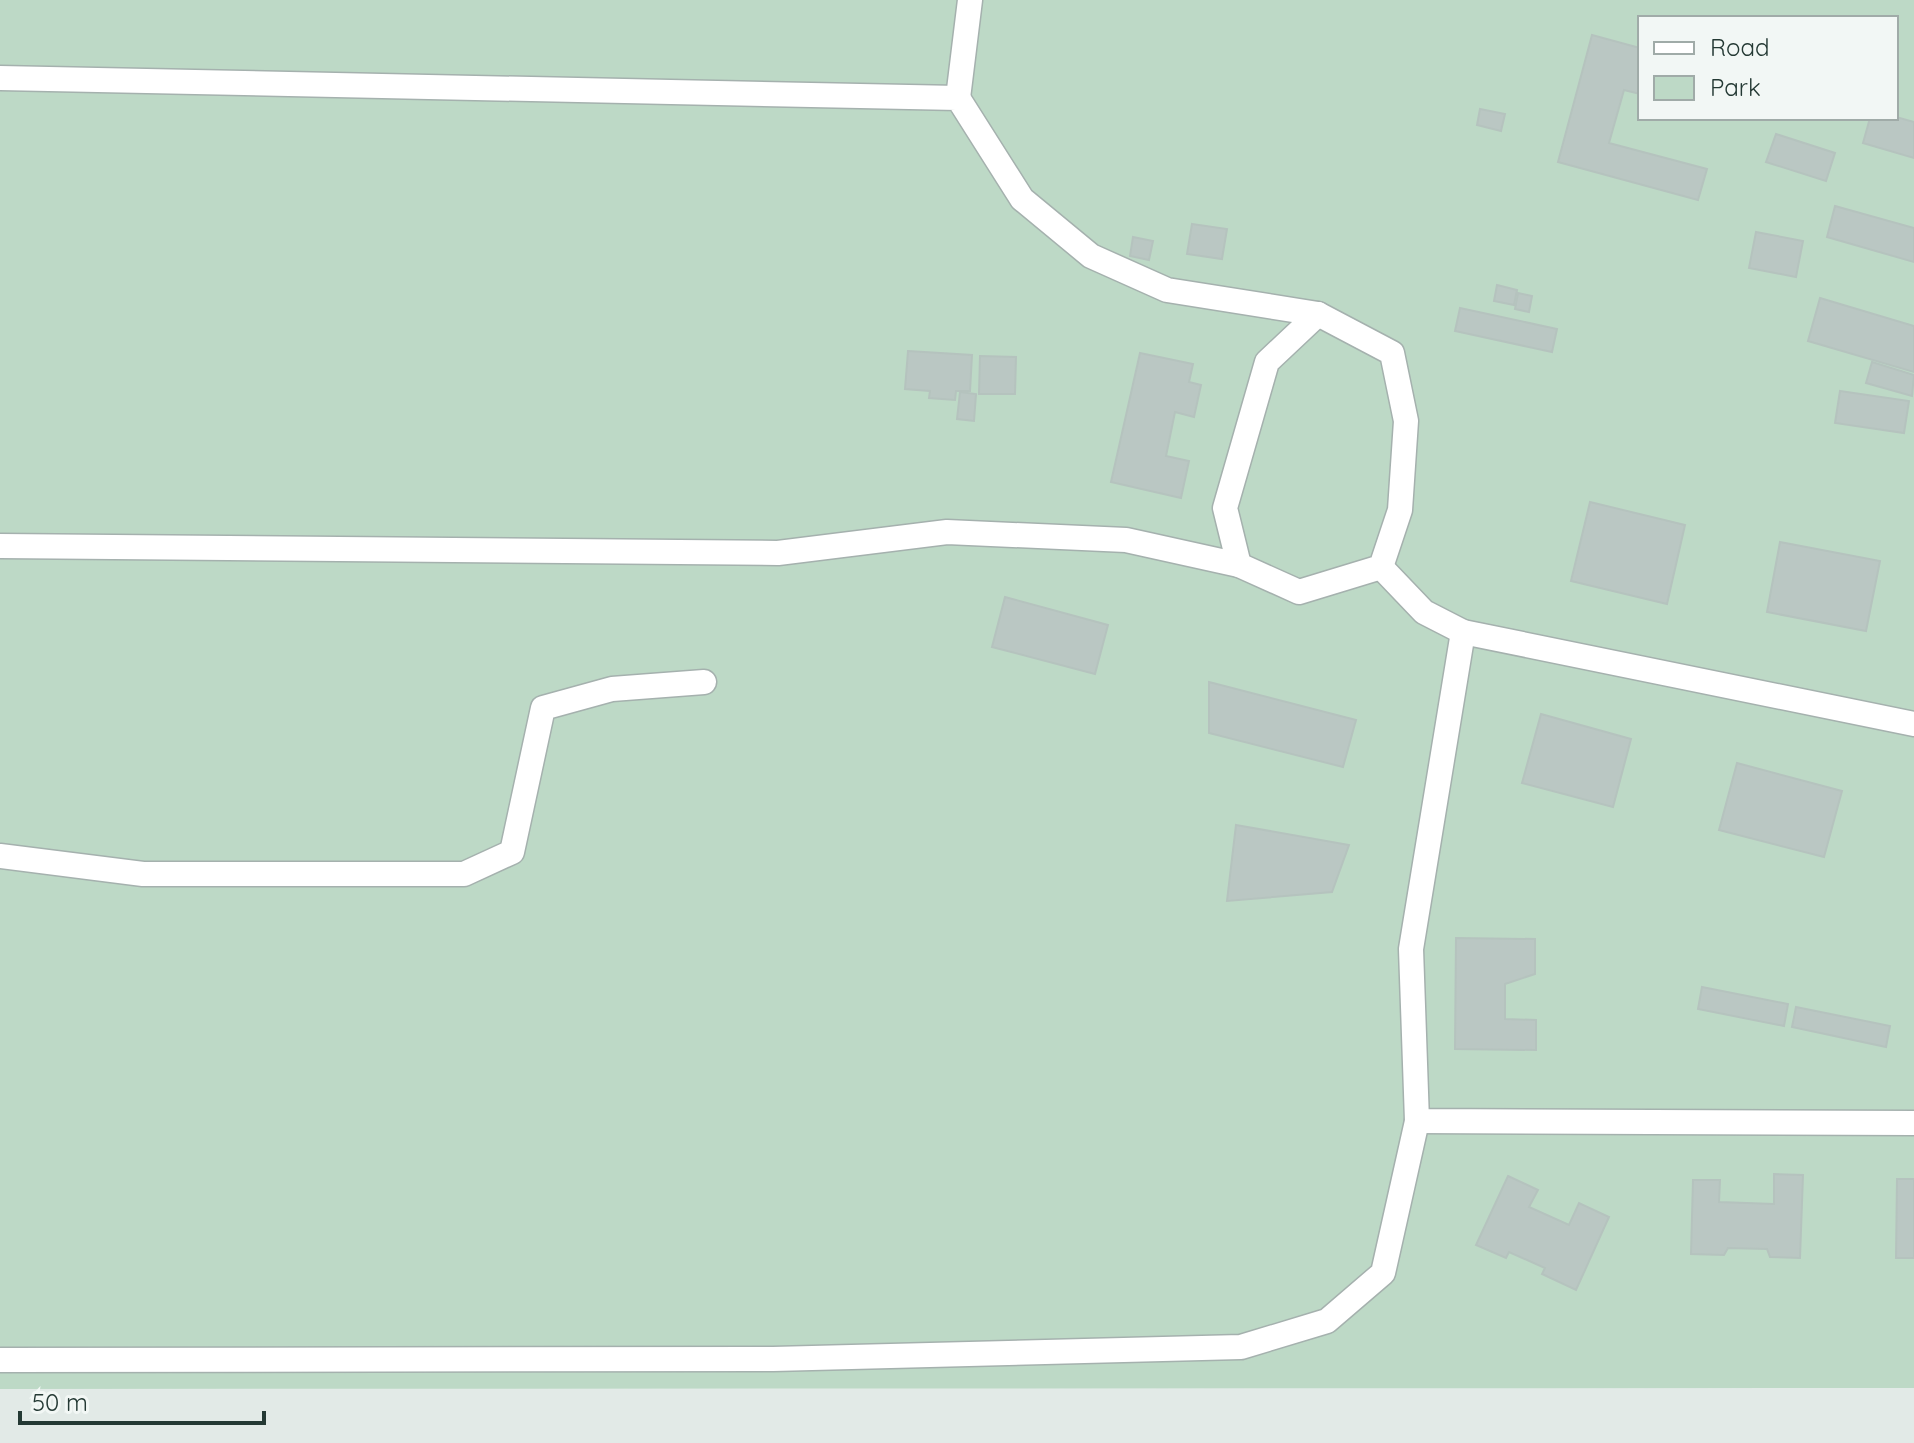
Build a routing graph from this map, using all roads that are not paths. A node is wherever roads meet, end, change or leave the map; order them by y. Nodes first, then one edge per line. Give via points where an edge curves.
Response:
1 (970, 0) edge
2 (0, 78) edge
3 (958, 98) junction
4 (1318, 314) junction
5 (0, 546) edge
6 (1239, 565) junction
7 (1381, 567) junction
8 (1463, 632) junction
9 (704, 682) dead end
10 (1914, 724) edge
11 (0, 856) edge
12 (1417, 1121) junction
13 (1914, 1123) edge
14 (0, 1360) edge

1 - 3 street
2 - 3 street
3 - 4 street via 1022,199 1091,256 1167,290
4 - 6 street via 1267,362 1225,508
4 - 7 street via 1392,353 1406,421 1400,510
5 - 6 street via 778,553 947,532 1126,540
6 - 7 street via 1299,592
7 - 8 street via 1424,612
8 - 10 street
8 - 12 street via 1411,949
9 - 11 street via 612,689 543,708 512,852 464,874 143,874
12 - 13 street
12 - 14 street via 1383,1273 1327,1321 1241,1347 773,1359

